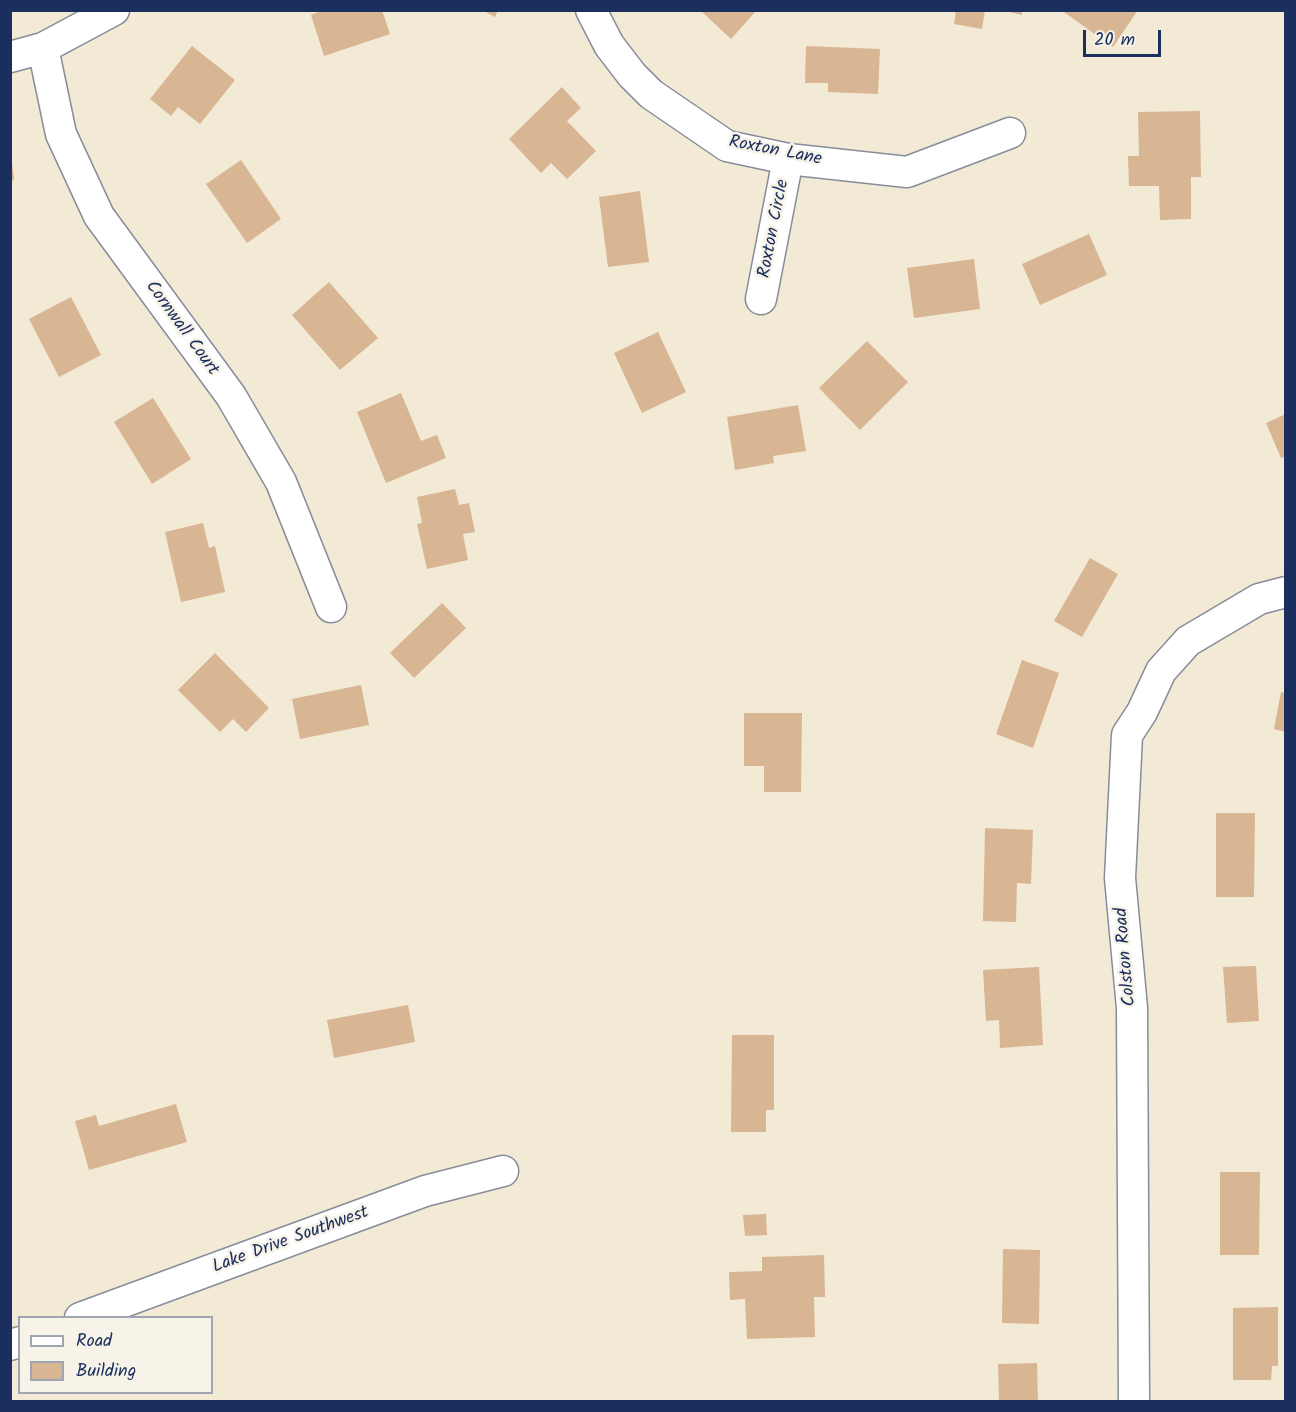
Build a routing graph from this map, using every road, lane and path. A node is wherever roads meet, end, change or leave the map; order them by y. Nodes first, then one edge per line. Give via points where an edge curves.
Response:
1 (114, 10) edge
2 (591, 10) edge
3 (43, 48) junction
4 (10, 57) edge
5 (1010, 133) dead end
6 (788, 159) junction
7 (761, 299) dead end
8 (1286, 592) edge
9 (331, 607) dead end
10 (503, 1171) dead end
11 (83, 1316) edge
12 (1134, 1401) edge

1 - 3 street
2 - 6 street, Roxton Lane via 609,45 651,94 727,146
3 - 4 street
3 - 9 street, Cornwall Court via 61,134 99,216 236,405 281,482
5 - 6 street, Roxton Lane via 907,172
6 - 7 street, Roxton Circle
8 - 12 street, Colston Road via 1259,599 1188,641 1161,671 1127,735 1120,878 1132,1008
10 - 11 street, Lake Drive Southwest via 425,1191

